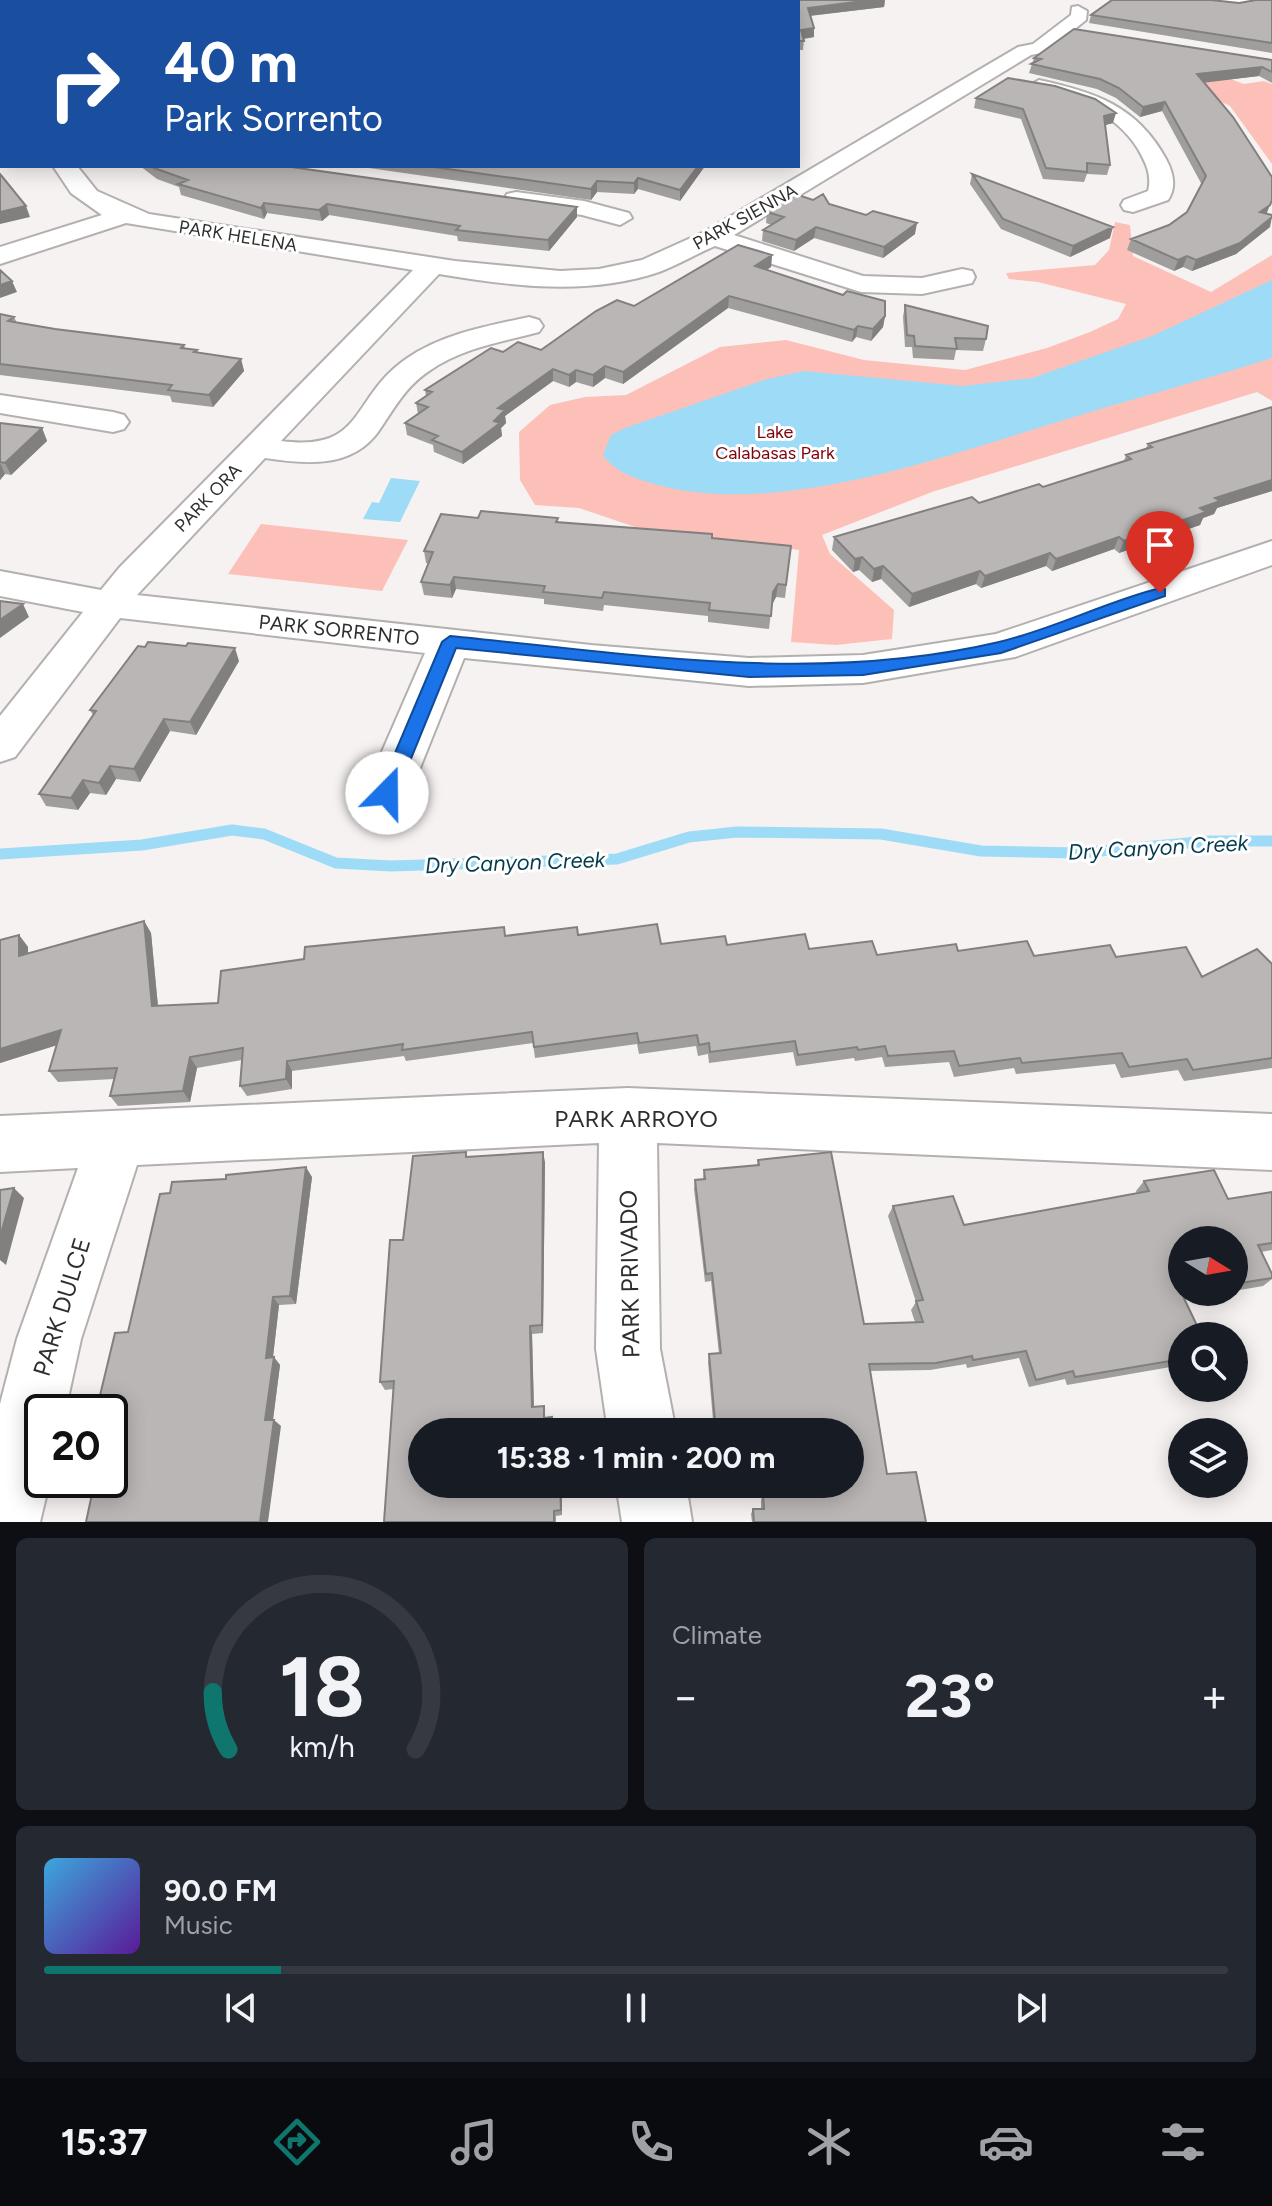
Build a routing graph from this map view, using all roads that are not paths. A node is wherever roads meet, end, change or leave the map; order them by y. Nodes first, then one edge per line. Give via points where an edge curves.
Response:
1 (1203, 0) edge
2 (1249, 3) edge
3 (1085, 5) edge
4 (1058, 27) junction
5 (1090, 32) edge
6 (990, 75) junction
7 (66, 168) edge
8 (493, 196) edge
9 (1133, 205) dead end
10 (115, 212) junction
11 (620, 218) dead end
12 (713, 237) junction
13 (0, 246) edge
14 (0, 256) edge
15 (433, 265) junction
16 (962, 277) dead end
17 (529, 326) dead end
18 (0, 404) edge
19 (113, 422) dead end
20 (257, 447) junction
21 (1272, 552) edge
22 (0, 583) edge
23 (108, 604) junction
24 (450, 642) junction
25 (4, 731) edge
26 (387, 793) dead end
27 (628, 1115) junction
28 (116, 1141) junction
29 (1272, 1142) edge
30 (0, 1144) edge
31 (640, 1418) edge
32 (653, 1498) edge
33 (5, 1522) edge
34 (657, 1522) edge

1 - 2 street
3 - 4 street, PARK SIENNA via 1080,16
4 - 5 street
4 - 6 street, PARK SIENNA via 1039,48 1025,51
6 - 9 street via 1076,94 1126,116 1152,153 1163,184 1159,195
6 - 12 street, PARK SIENNA
7 - 10 street, PARK HELENA via 77,189
8 - 11 street
10 - 13 street
10 - 14 street
10 - 15 street, PARK HELENA via 160,224
12 - 15 street, PARK SIENNA via 660,262 599,277 528,278
12 - 16 street via 861,284 922,286
15 - 20 street, PARK ORA
17 - 20 street via 438,352 385,393 350,444 331,452 303,453
18 - 19 street
20 - 23 street, PARK ORA
21 - 24 street, PARK SORRENTO via 1001,647 863,669 749,672
22 - 23 street, PARK SORRENTO
23 - 24 street, PARK SORRENTO
23 - 25 street, PARK ORA
24 - 26 street
27 - 28 street, PARK ARROYO
27 - 29 street, PARK ARROYO
27 - 31 street, PARK PRIVADO via 628,1349
28 - 30 street, PARK ARROYO
28 - 33 street, PARK DULCE via 49,1339
32 - 34 street

